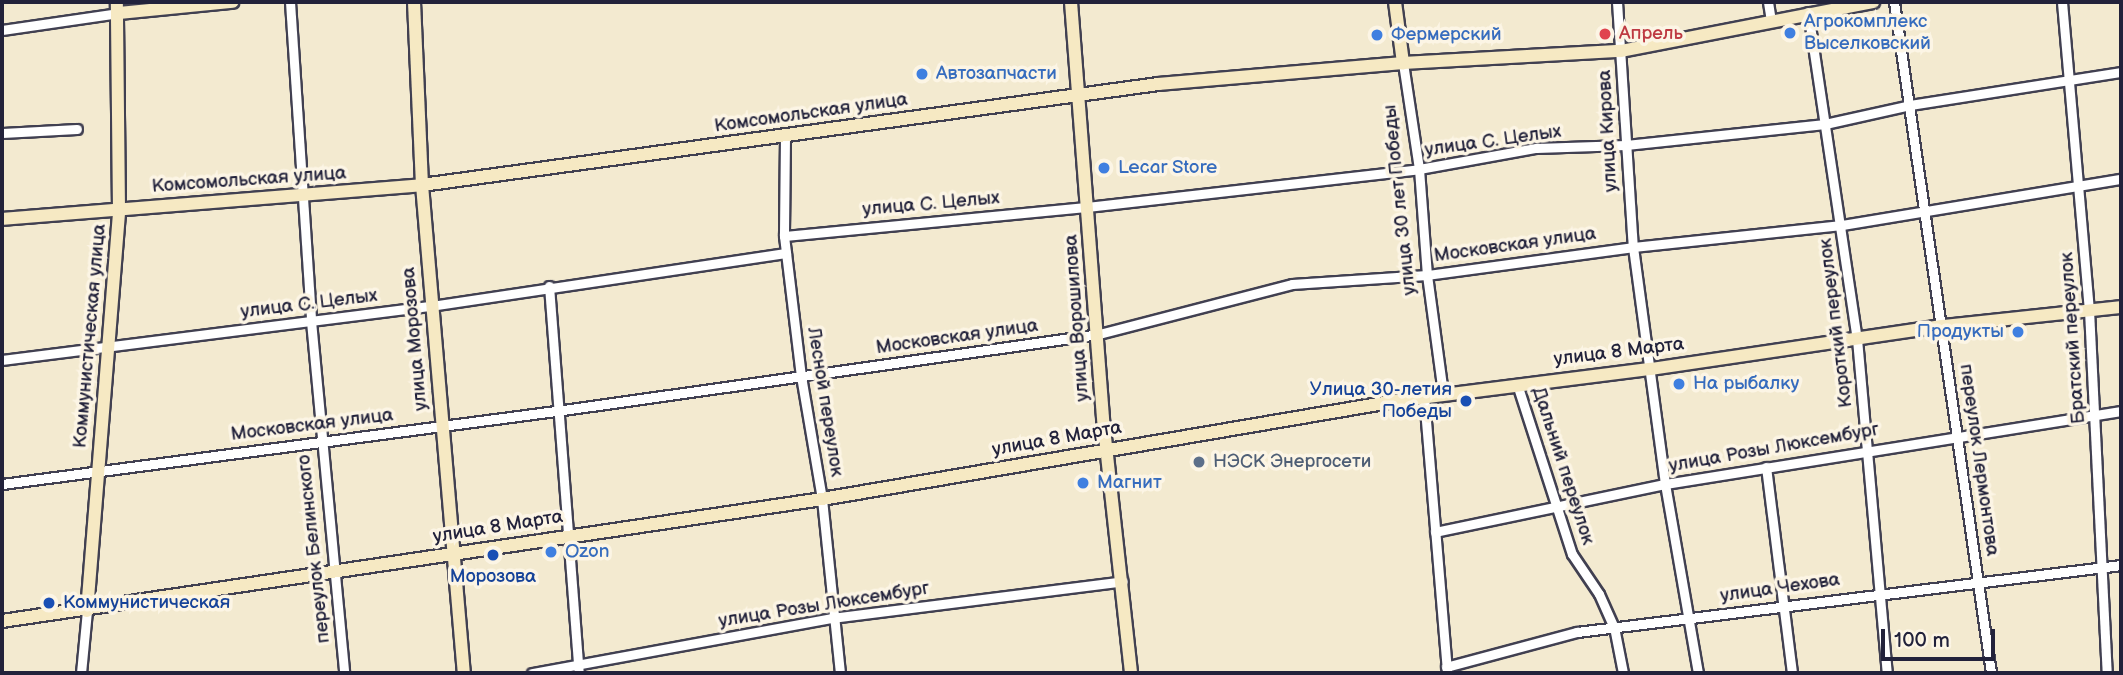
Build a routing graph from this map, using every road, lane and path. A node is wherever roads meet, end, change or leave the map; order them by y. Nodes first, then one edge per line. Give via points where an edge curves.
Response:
1 (232, 2) edge
2 (290, 2) edge
3 (414, 2) edge
4 (1071, 2) edge
5 (1395, 2) edge
6 (1617, 2) edge
7 (1768, 2) edge
8 (1873, 2) edge
9 (1894, 2) edge
10 (2062, 2) edge
11 (118, 7) edge
12 (1808, 12) junction
13 (1771, 20) junction
14 (2, 30) edge
15 (1621, 51) junction
16 (1403, 63) junction
17 (2121, 72) edge
18 (2068, 79) junction
19 (1077, 96) junction
20 (1910, 105) junction
21 (1825, 124) junction
22 (77, 129) dead end
23 (2, 133) edge
24 (785, 137) junction
25 (1626, 145) junction
26 (1419, 169) junction
27 (2121, 179) edge
28 (2080, 184) junction
29 (422, 186) junction
30 (302, 196) junction
31 (1087, 207) junction
32 (119, 209) junction
33 (1925, 210) junction
34 (2, 219) edge
35 (1842, 225) junction
36 (784, 236) junction
37 (1633, 247) junction
38 (786, 253) junction
39 (1427, 275) junction
40 (549, 286) junction
41 (432, 306) junction
42 (2121, 307) edge
43 (2089, 310) junction
44 (311, 321) junction
45 (1942, 326) junction
46 (1099, 334) junction
47 (1857, 339) junction
48 (109, 347) junction
49 (2, 360) edge
50 (1651, 369) junction
51 (801, 376) junction
52 (1517, 384) junction
53 (1443, 394) junction
54 (1424, 397) junction
55 (556, 411) junction
56 (2121, 411) edge
57 (2095, 414) junction
58 (442, 426) junction
59 (1958, 435) junction
60 (321, 440) junction
61 (1107, 449) junction
62 (1868, 450) junction
63 (1766, 467) junction
64 (98, 471) junction
65 (2, 484) edge
66 (1665, 484) junction
67 (822, 499) junction
68 (1555, 506) junction
69 (1434, 532) junction
70 (568, 535) junction
71 (453, 553) junction
72 (2121, 565) edge
73 (2104, 568) junction
74 (334, 571) junction
75 (1123, 581) junction
76 (1979, 583) junction
77 (1878, 593) junction
78 (1784, 605) junction
79 (87, 611) junction
80 (832, 618) junction
81 (1688, 618) junction
82 (2, 621) edge
83 (1614, 627) junction
84 (579, 669) edge
85 (1447, 670) edge
86 (81, 673) edge
87 (344, 673) edge
88 (464, 673) edge
89 (532, 673) edge
90 (840, 673) edge
91 (1131, 673) edge
92 (1623, 673) edge
93 (1698, 673) edge
94 (1792, 673) edge
95 (1887, 673) edge
96 (1991, 673) edge
97 (2107, 673) edge

1 - 11 main road
2 - 30 street, переулок Белинского
3 - 29 main road, улица Морозова
4 - 19 main road, улица Ворошилова
5 - 16 main road, улица 30 лет Победы
6 - 15 street, улица Кирова
7 - 13 street
8 - 12 main road, Комсомольская улица
9 - 20 street, переулок Лермонтова
10 - 18 street, Братский переулок
11 - 14 street
11 - 32 main road, Коммунистическая улица
12 - 13 main road, Комсомольская улица
12 - 21 street, Короткий переулок
13 - 15 main road, Комсомольская улица
15 - 16 main road, Комсомольская улица
15 - 25 street, улица Кирова
16 - 19 main road, Комсомольская улица via 1158,84
16 - 26 street, улица 30 лет Победы
17 - 18 street, улица С. Целых
18 - 20 street, улица С. Целых
18 - 28 street, Братский переулок
19 - 24 main road, Комсомольская улица
19 - 31 main road, улица Ворошилова
20 - 21 street, улица С. Целых
20 - 33 street, переулок Лермонтова
21 - 25 street, улица С. Целых
21 - 35 street, Короткий переулок
22 - 23 street
24 - 29 main road, Комсомольская улица
24 - 36 street, Лесной переулок
25 - 26 street, улица С. Целых via 1536,148
25 - 37 street, улица Кирова
26 - 31 street, улица С. Целых
26 - 39 street, улица 30 лет Победы
27 - 28 street, Московская улица
28 - 33 street, Московская улица
28 - 43 street, Братский переулок
29 - 30 main road, Комсомольская улица
29 - 41 main road, улица Морозова
30 - 32 main road, Комсомольская улица
30 - 44 street, переулок Белинского
31 - 36 street, улица С. Целых
31 - 46 main road, улица Ворошилова
32 - 34 main road, Комсомольская улица
32 - 48 main road, Коммунистическая улица
33 - 35 street, Московская улица
33 - 45 street, переулок Лермонтова
35 - 37 street, Московская улица
35 - 47 street, Короткий переулок
36 - 38 street, Лесной переулок
37 - 39 street, Московская улица
37 - 50 street, улица Кирова
38 - 40 street, улица С. Целых
38 - 51 street, Лесной переулок
39 - 46 street, Московская улица via 1292,284
39 - 53 street, улица 30 лет Победы
40 - 41 street, улица С. Целых
40 - 55 street
41 - 44 street, улица С. Целых
41 - 58 main road, улица Морозова
42 - 43 main road, улица 8 Марта
43 - 45 main road, улица 8 Марта
43 - 57 street, Братский переулок
44 - 48 street, улица С. Целых
44 - 60 street, переулок Белинского
45 - 47 main road, улица 8 Марта
45 - 59 street, переулок Лермонтова
46 - 51 street, Московская улица
46 - 61 main road, улица Ворошилова
47 - 50 main road, улица 8 Марта
47 - 62 street, Короткий переулок
48 - 49 street, улица С. Целых
48 - 64 main road, Коммунистическая улица
50 - 52 main road, улица 8 Марта
50 - 66 street, улица Кирова
51 - 55 street, Московская улица
51 - 67 street, Лесной переулок
52 - 53 main road, улица 8 Марта
52 - 68 street, Дальний переулок
53 - 54 main road, улица 8 Марта
54 - 61 main road, улица 8 Марта
54 - 69 street
55 - 58 street, Московская улица
55 - 70 street
56 - 57 street, улица Розы Люксембург
57 - 59 street, улица Розы Люксембург
57 - 73 street, Братский переулок
58 - 60 street, Московская улица
58 - 71 main road, улица Морозова
59 - 62 street, улица Розы Люксембург
59 - 76 street, переулок Лермонтова
60 - 64 street, Московская улица
60 - 74 street, переулок Белинского
61 - 67 main road, улица 8 Марта
61 - 75 main road, улица Ворошилова
62 - 63 street, улица Розы Люксембург
62 - 77 street, Короткий переулок
63 - 66 street, улица Розы Люксембург
63 - 78 street
64 - 65 street, Московская улица
64 - 79 main road, Коммунистическая улица
66 - 68 street, улица Розы Люксембург
66 - 81 street, улица Кирова
67 - 70 main road, улица 8 Марта
67 - 80 street, Лесной переулок
68 - 69 street, улица Розы Люксембург
68 - 83 street, Дальний переулок via 1572,554
69 - 85 street
70 - 71 main road, улица 8 Марта
70 - 84 street
71 - 74 main road, улица 8 Марта
71 - 88 main road, улица Морозова
72 - 73 street, улица Чехова
73 - 76 street, улица Чехова
73 - 97 street, Братский переулок
74 - 79 main road, улица 8 Марта
74 - 87 street, переулок Белинского
75 - 80 street, улица Розы Люксембург
75 - 91 main road, улица Ворошилова
76 - 77 street, улица Чехова
76 - 96 street, переулок Лермонтова
77 - 78 street, улица Чехова
77 - 95 street, Короткий переулок
78 - 81 street, улица Чехова
78 - 94 street
79 - 82 main road, улица 8 Марта
79 - 86 street, Коммунистическая улица
80 - 84 street, улица Розы Люксембург
80 - 90 street, Лесной переулок
81 - 83 street, улица Чехова
81 - 93 street, улица Кирова
83 - 85 street, улица Чехова via 1577,632
83 - 92 street, Дальний переулок
84 - 89 street, улица Розы Люксембург

